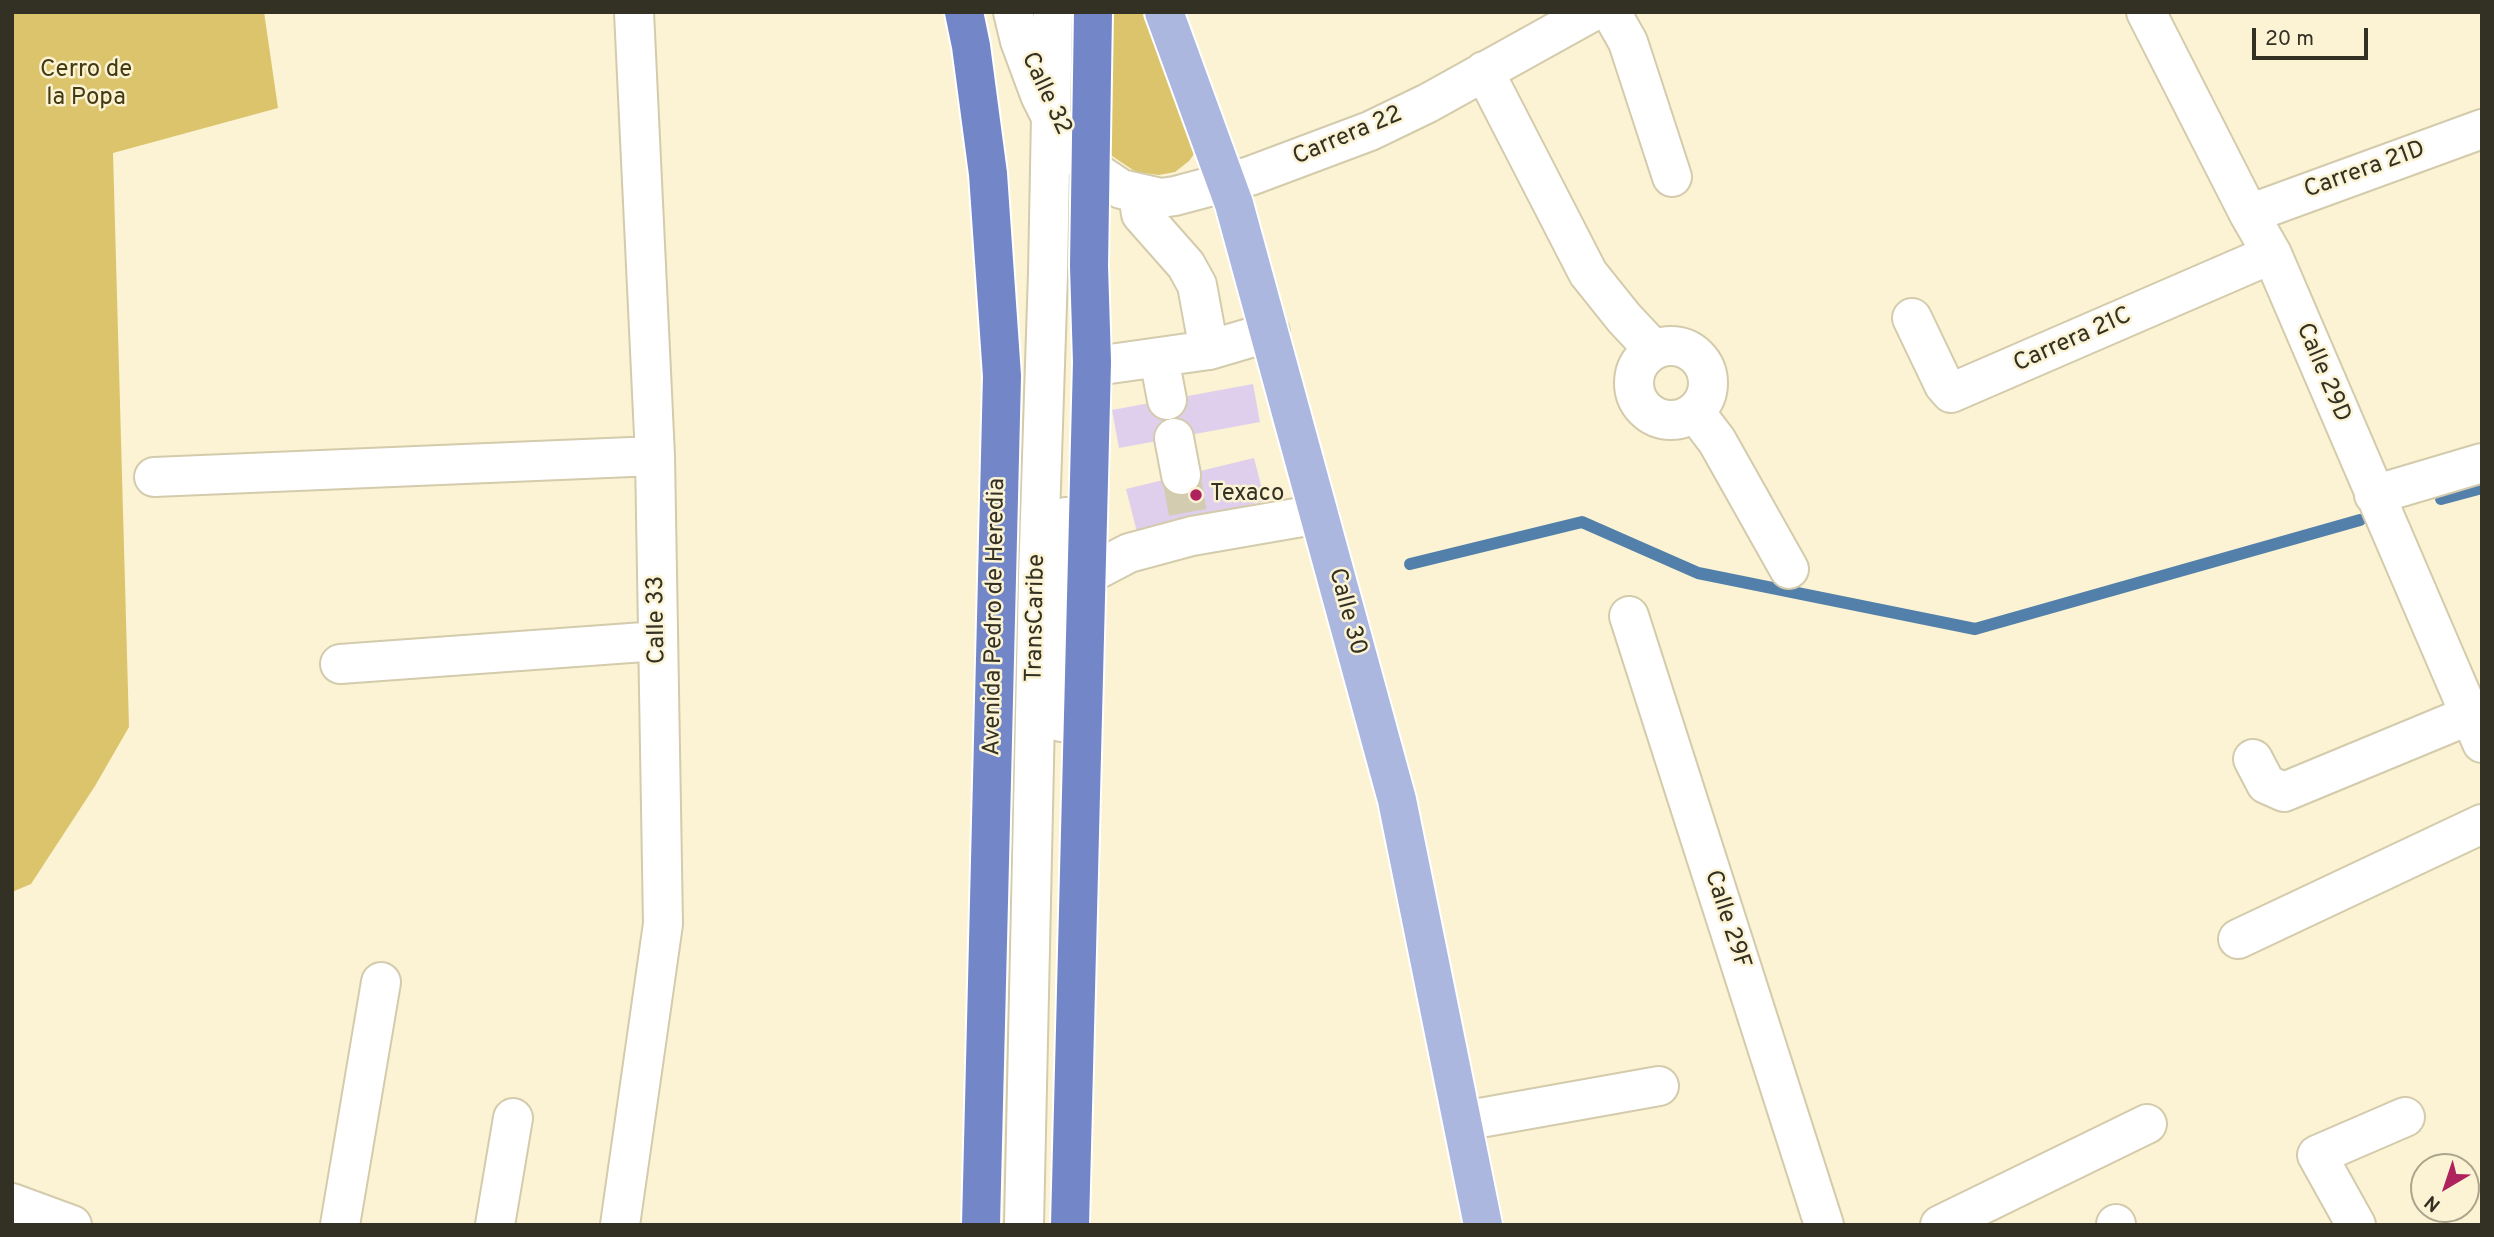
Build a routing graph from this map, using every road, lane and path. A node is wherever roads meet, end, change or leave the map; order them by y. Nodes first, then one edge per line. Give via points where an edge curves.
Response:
1 (634, 12) edge
2 (964, 12) edge
3 (1013, 12) edge
4 (1053, 12) edge
5 (1072, 12) edge
6 (1093, 12) edge
7 (1164, 12) edge
8 (1592, 12) edge
9 (1611, 12) edge
10 (2146, 12) edge
11 (1484, 71) junction
12 (1051, 117) junction
13 (2482, 129) edge
14 (1082, 159) junction
15 (1672, 177) dead end
16 (1227, 183) junction
17 (1138, 194) junction
18 (2249, 214) junction
19 (2272, 254) junction
20 (1912, 318) dead end
21 (1270, 332) junction
22 (1209, 350) junction
23 (1654, 350) junction
24 (1159, 358) junction
25 (1091, 362) junction
26 (1167, 400) dead end
27 (1696, 412) junction
28 (1174, 438) dead end
29 (655, 456) junction
30 (2482, 463) edge
31 (1181, 475) tunnel mouth
32 (154, 477) dead end
33 (2374, 495) junction
34 (1319, 514) junction
35 (1788, 569) dead end
36 (1087, 575) junction
37 (1629, 616) dead end
38 (659, 641) junction
39 (340, 664) dead end
40 (2473, 709) edge
41 (2253, 759) dead end
42 (2482, 824) edge
43 (2238, 939) dead end
44 (381, 982) dead end
45 (1659, 1086) dead end
46 (513, 1118) dead end
47 (2405, 1118) dead end
48 (1463, 1121) junction
49 (2147, 1124) dead end
50 (12, 1203) edge
51 (72, 1225) edge
52 (340, 1225) edge
53 (495, 1225) edge
54 (620, 1225) edge
55 (981, 1225) edge
56 (1024, 1225) edge
57 (1050, 1225) edge
58 (1070, 1225) edge
59 (1483, 1225) edge
60 (1824, 1225) edge
61 (1940, 1225) edge
62 (2356, 1225) edge

1 - 29 street, Calle 33
2 - 55 highway, Avenida Pedro de Heredia via 988,174 1002,376
3 - 12 street, Calle 32
4 - 12 street, TransCaribe
5 - 14 street, TransCaribe
6 - 14 highway
7 - 16 main road, Calle 30
8 - 11 street, Carrera 22
9 - 15 street via 1628,42
10 - 18 street, Calle 29D
11 - 16 street, Carrera 22 via 1370,131
11 - 23 street via 1588,273
12 - 14 street, Calle 32
12 - 56 street, TransCaribe
13 - 18 street, Carrera 21D
14 - 17 street, Carrera 22 via 1121,189
14 - 25 highway
14 - 57 street, TransCaribe
16 - 17 street, Carrera 22 via 1168,197
16 - 21 main road, Calle 30
17 - 22 street via 1141,214 1186,265 1197,285
18 - 19 street, Calle 29D
19 - 20 street, Carrera 21C via 1951,393
19 - 33 street, Calle 29D
21 - 22 street
21 - 34 main road, Calle 30
22 - 24 street
23 - 27 street via 1672,346 1689,350 1702,363 1708,389
23 - 27 street via 1640,362 1634,378 1636,396 1646,411 1661,420 1679,420
24 - 25 street
24 - 26 street
25 - 36 highway
27 - 35 street
28 - 31 street
29 - 32 street
29 - 38 street, Calle 33
30 - 33 street
33 - 40 street, Calle 29D
34 - 36 street via 1190,528
34 - 48 main road, Calle 30 via 1397,800
36 - 58 highway
37 - 60 street, Calle 29F
38 - 39 street
38 - 54 street, Calle 33 via 663,924
40 - 41 street via 2284,792 2266,784
42 - 43 street
44 - 52 street
45 - 48 street
46 - 53 street
47 - 62 street via 2317,1155
48 - 59 main road, Calle 30
49 - 61 street
50 - 51 street

